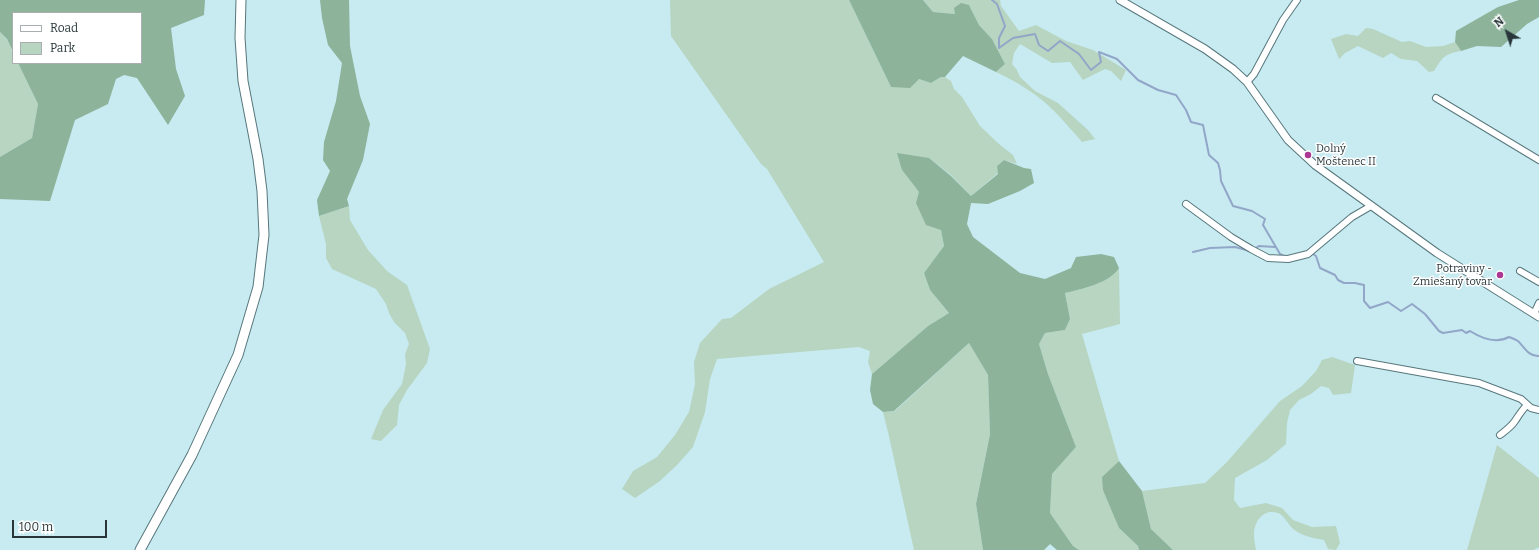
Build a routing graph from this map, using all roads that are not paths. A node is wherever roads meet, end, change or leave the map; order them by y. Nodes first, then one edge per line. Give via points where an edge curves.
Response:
1 (241, 0) edge
2 (1120, 0) edge
3 (1297, 0) edge
4 (1247, 82) junction
5 (1436, 98) dead end
6 (1539, 160) edge
7 (1186, 204) dead end
8 (1371, 206) junction
9 (1520, 271) dead end
10 (1539, 282) edge
11 (1539, 303) edge
12 (1536, 315) edge
13 (1357, 361) dead end
14 (1527, 405) junction
15 (1539, 410) edge
16 (1500, 435) dead end
17 (140, 550) edge

1 - 17 main road via 243,81 262,192 264,235 258,287 238,355 192,455
2 - 4 street via 1212,54
3 - 4 street
4 - 8 street via 1293,145 1315,165
5 - 6 street
7 - 8 street via 1252,250 1268,258 1288,260 1310,253 1352,217
8 - 12 street via 1437,253
9 - 10 street
11 - 12 street
13 - 14 street via 1479,383 1520,399
14 - 15 street
14 - 16 street via 1511,426

